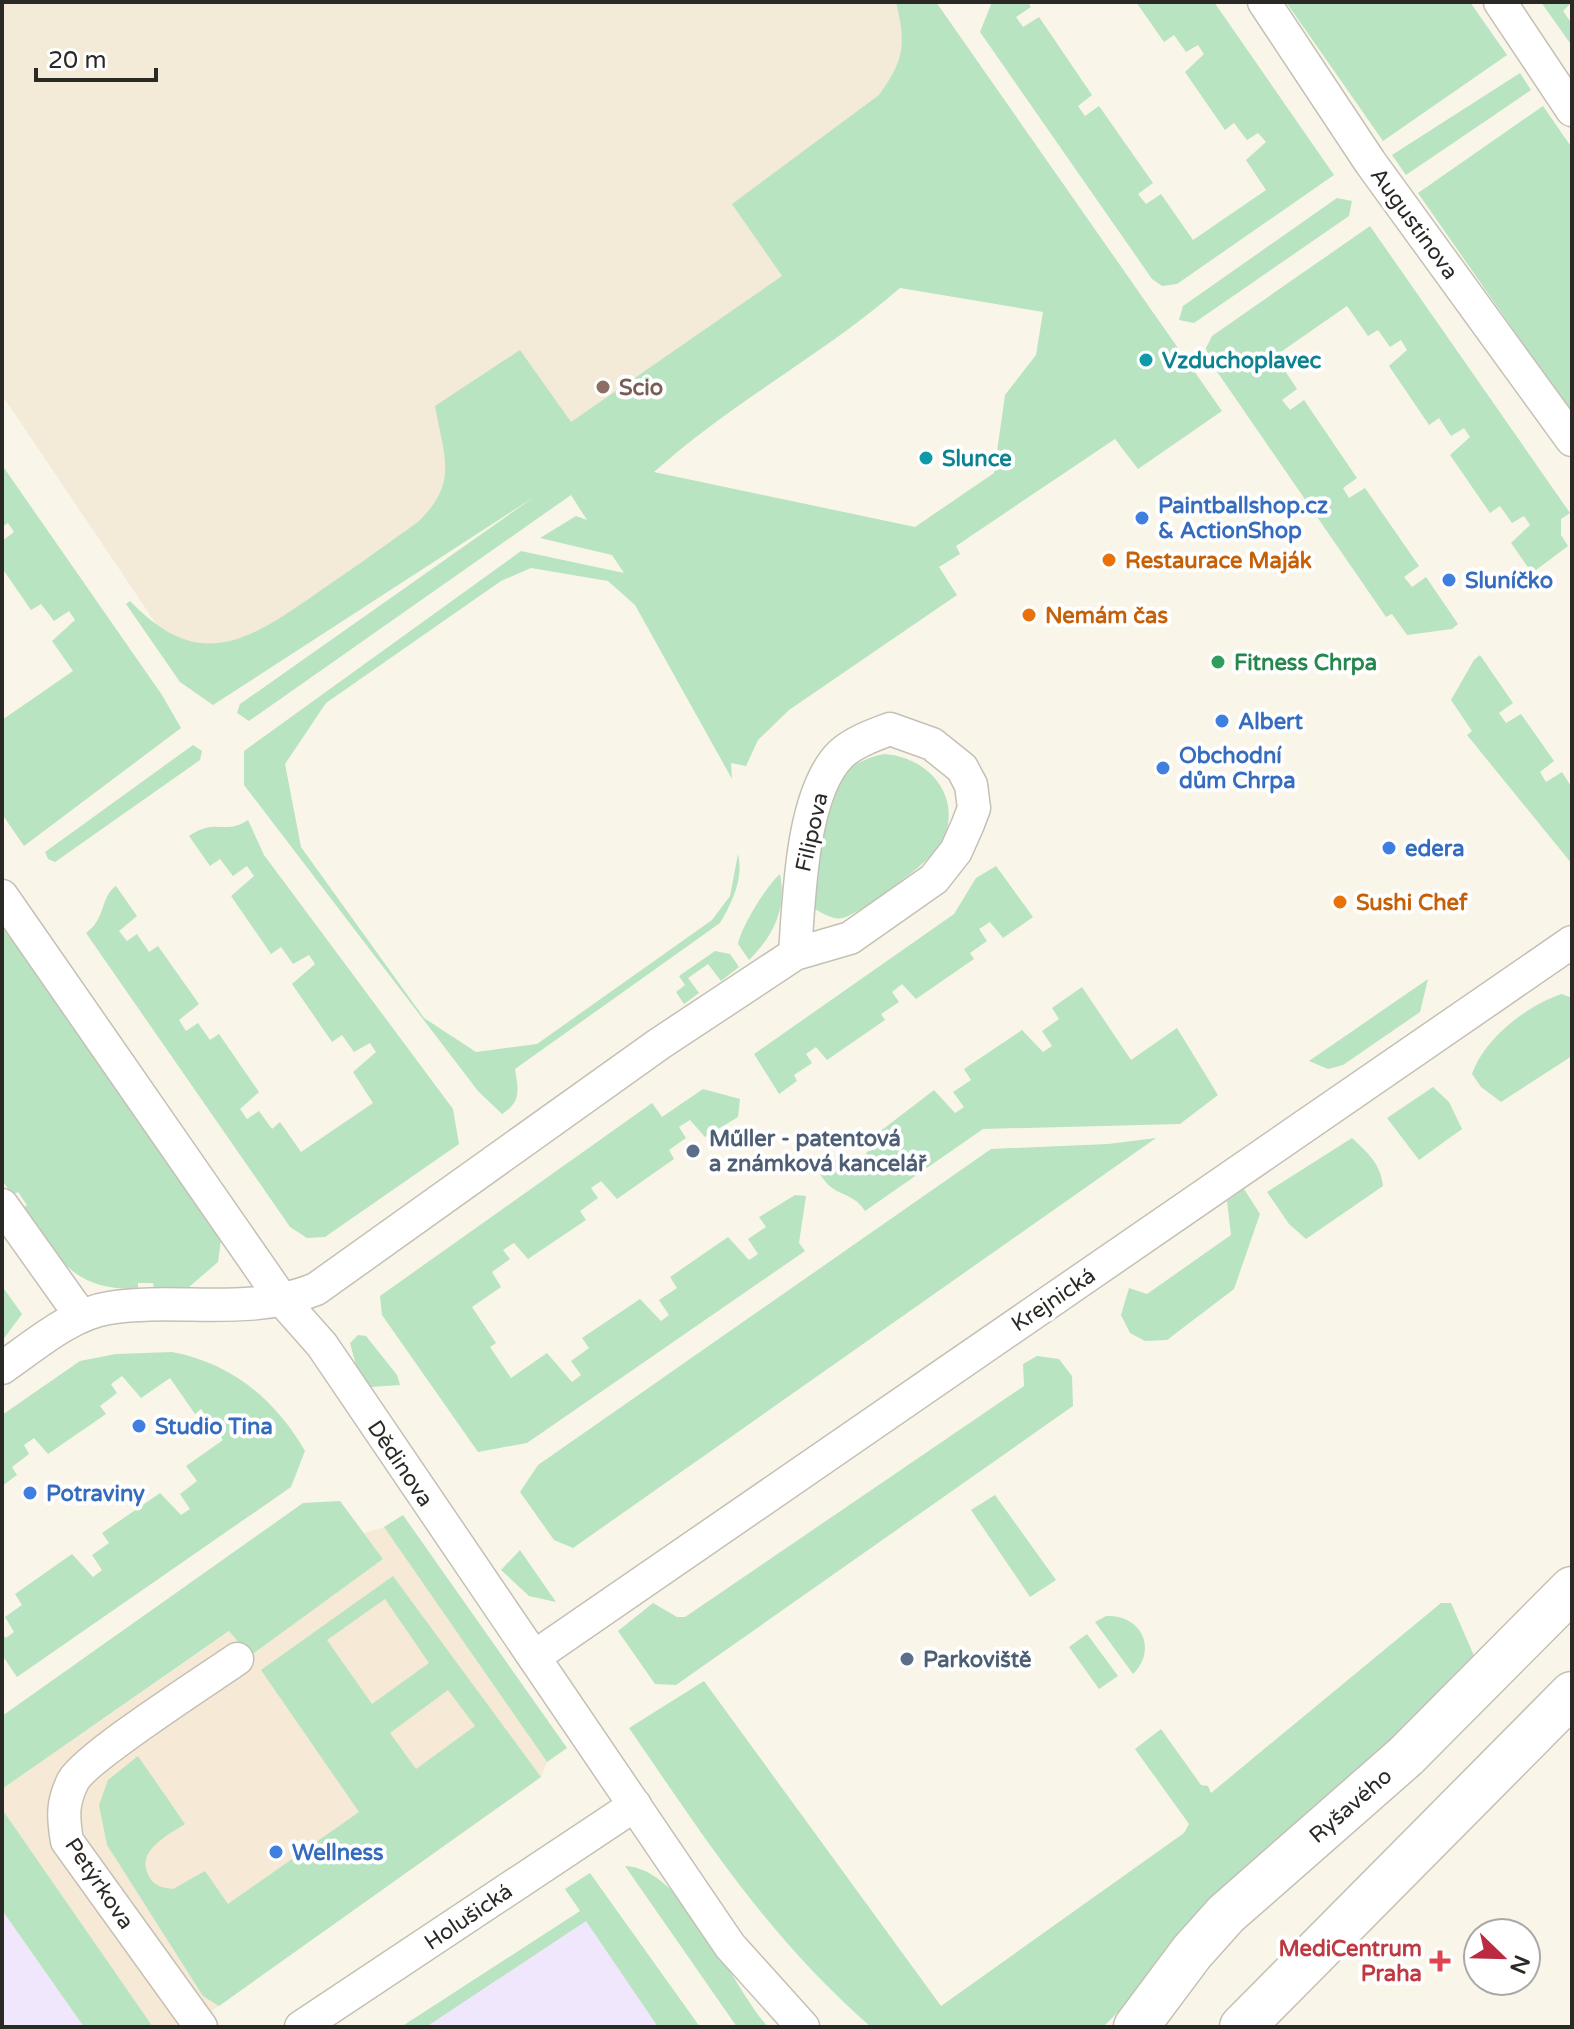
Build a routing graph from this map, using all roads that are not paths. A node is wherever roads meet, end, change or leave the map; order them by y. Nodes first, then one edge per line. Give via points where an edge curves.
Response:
1 (1264, 2) edge
2 (1500, 2) edge
3 (1572, 110) edge
4 (1572, 440) edge
5 (2, 896) edge
6 (1572, 942) edge
7 (795, 954) junction
8 (2, 1205) edge
9 (283, 1301) junction
10 (81, 1316) junction
11 (2, 1368) edge
12 (1572, 1589) edge
13 (534, 1657) junction
14 (237, 1659) dead end
15 (1572, 1694) edge
16 (635, 1805) junction
17 (201, 2027) edge
18 (301, 2027) edge
19 (803, 2027) edge
20 (1136, 2027) edge
21 (1242, 2027) edge

1 - 4 street, Augustinova via 1370,162
2 - 3 street
5 - 9 street, Dědinova
6 - 13 street, Krejnická
7 - 7 street, Filipova via 850,938 934,879 956,851 974,808 971,785 962,768 932,744 890,729 842,752 826,773 801,862
7 - 9 street, Filipova via 659,1044 330,1280
8 - 10 street
9 - 10 street via 109,1308
9 - 13 street, Dědinova via 322,1345
10 - 11 street
12 - 20 main road, Ryšavého via 1406,1756 1226,1914
13 - 16 street, Dědinova
14 - 17 street, Petýrkova via 75,1777 62,1808 67,1841
15 - 21 main road
16 - 18 street, Holušická
16 - 19 street, Dědinova via 730,1946

